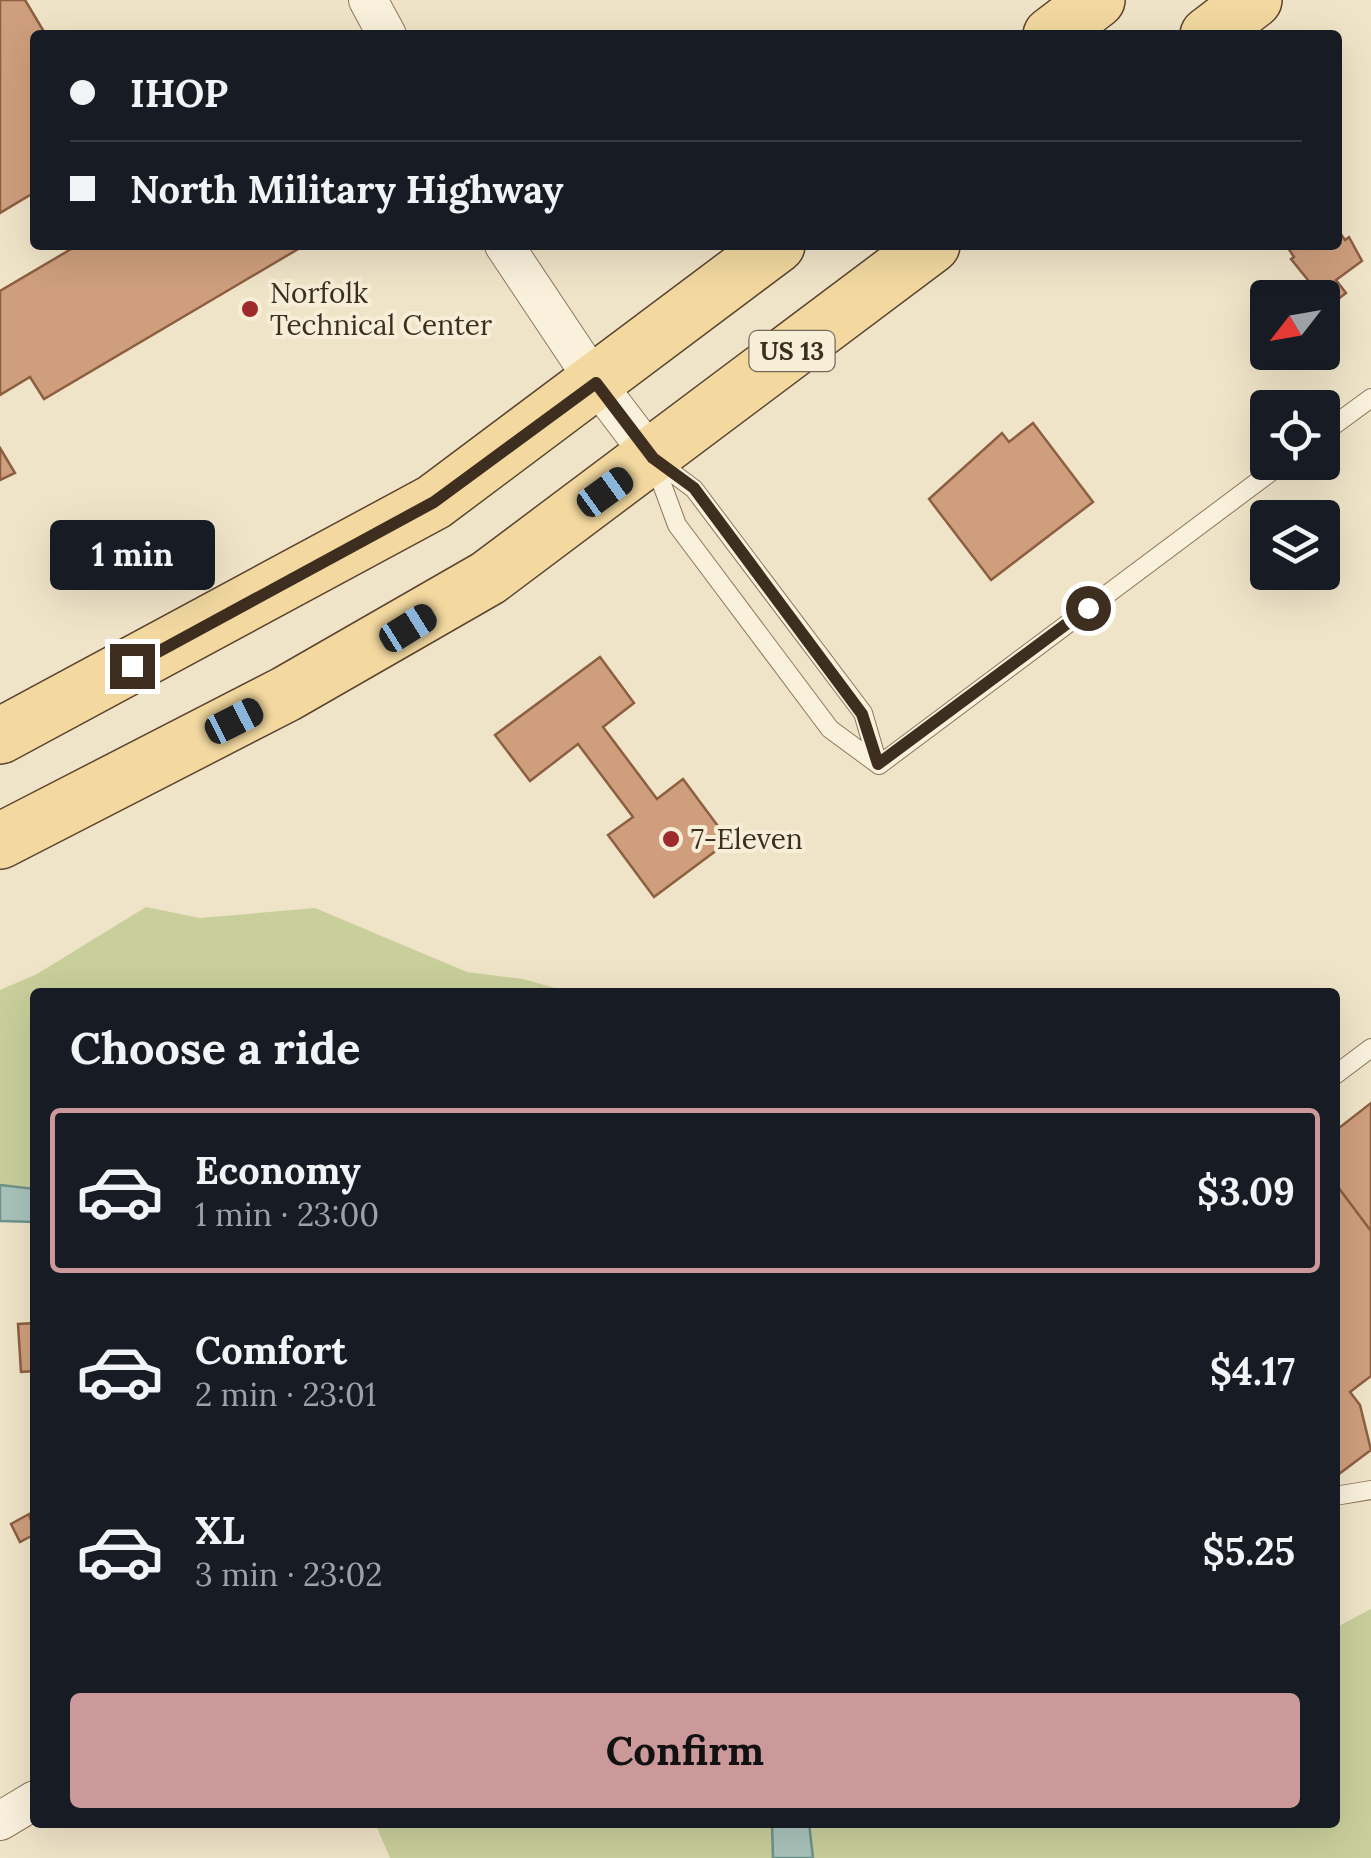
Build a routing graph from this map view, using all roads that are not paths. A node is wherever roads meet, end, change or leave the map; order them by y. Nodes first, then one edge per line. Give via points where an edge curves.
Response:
1 (368, 0) edge
2 (1097, 0) edge
3 (1254, 0) edge
4 (385, 30) edge
5 (1058, 30) edge
6 (1215, 30) edge
7 (507, 250) edge
8 (770, 250) edge
9 (925, 250) edge
10 (596, 383) junction
11 (1371, 398) edge
12 (1340, 421) edge
13 (653, 458) junction
14 (1260, 480) edge
15 (0, 736) edge
16 (878, 764) junction
17 (0, 842) edge
18 (1371, 1048) edge
19 (1340, 1071) edge
20 (1371, 1490) edge
21 (1340, 1495) edge
22 (30, 1803) edge
23 (0, 1821) edge

1 - 4 street
2 - 5 main road
3 - 6 main road
7 - 10 street
8 - 10 main road
9 - 13 main road, US 13
10 - 13 street
10 - 15 main road via 434,502
11 - 12 lane
13 - 16 lane via 694,488 862,714
13 - 16 lane via 678,525 830,729
13 - 17 main road, US 13 via 408,628
14 - 16 lane
18 - 19 lane
20 - 21 lane
22 - 23 street

